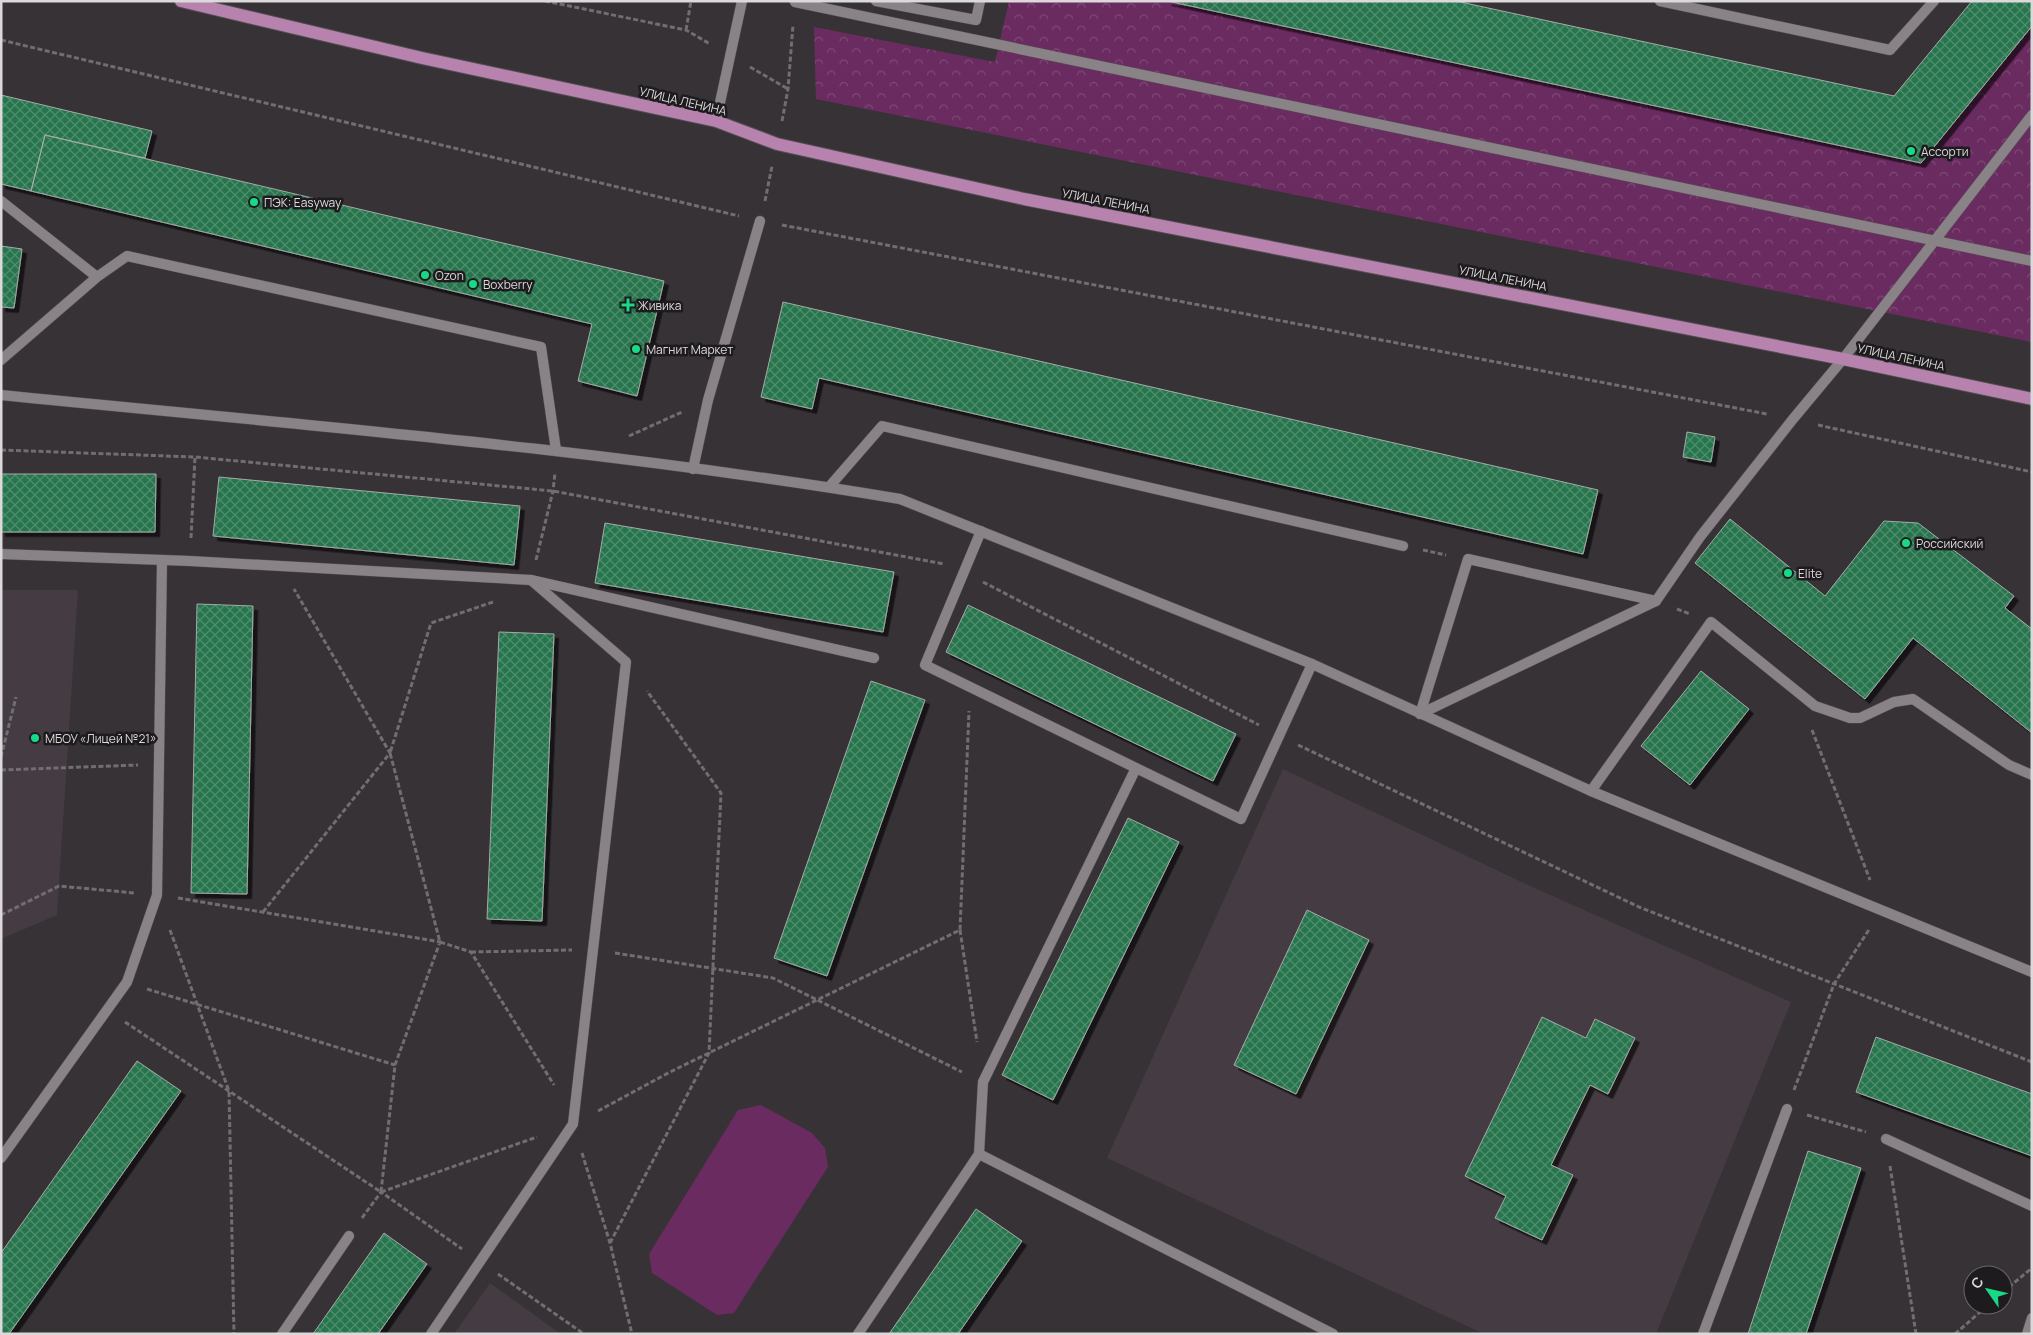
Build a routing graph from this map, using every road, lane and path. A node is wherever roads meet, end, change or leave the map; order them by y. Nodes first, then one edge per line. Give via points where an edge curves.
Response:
1 (181, 1) edge
2 (545, 1) edge
3 (691, 1) edge
4 (742, 1) edge
5 (876, 1) edge
6 (980, 1) edge
7 (1660, 1) edge
8 (1934, 1) edge
9 (795, 2) edge
10 (686, 30) junction
11 (1, 40) edge
12 (731, 56) junction
13 (788, 89) junction
14 (2032, 115) edge
15 (716, 121) junction
16 (777, 144) junction
17 (1, 202) edge
18 (760, 221) junction
19 (1933, 241) junction
20 (2032, 262) edge
21 (97, 277) junction
22 (1843, 359) junction
23 (1, 360) edge
24 (1, 395) edge
25 (2032, 398) edge
26 (708, 400) junction
27 (1792, 419) junction
28 (1, 450) edge
29 (556, 450) junction
30 (588, 455) junction
31 (194, 457) junction
32 (694, 469) junction
33 (2032, 472) edge
34 (829, 487) junction
35 (981, 531) junction
36 (1403, 546) joint
37 (1, 554) edge
38 (1468, 559) junction
39 (162, 560) junction
40 (190, 561) junction
41 (281, 567) junction
42 (531, 580) junction
43 (1656, 601) junction
44 (1711, 622) junction
45 (874, 658) dead end
46 (626, 662) junction
47 (1312, 664) junction
48 (16, 697) dead end
49 (970, 703) dead end
50 (1420, 714) junction
51 (390, 753) junction
52 (1, 757) edge
53 (159, 764) junction
54 (1136, 768) junction
55 (1, 770) edge
56 (2032, 775) edge
57 (1591, 790) junction
58 (158, 895) junction
59 (262, 912) junction
60 (1, 915) edge
61 (960, 930) junction
62 (440, 942) junction
63 (593, 949) junction
64 (471, 952) junction
65 (713, 968) junction
66 (2032, 972) edge
67 (128, 982) junction
68 (818, 1000) junction
69 (196, 1004) junction
70 (107, 1010) junction
71 (709, 1053) junction
72 (395, 1065) junction
73 (983, 1082) junction
74 (555, 1085) dead end
75 (229, 1091) junction
76 (1787, 1109) joint
77 (573, 1124) junction
78 (1886, 1139) junction
79 (979, 1154) junction
80 (1, 1158) edge
81 (381, 1192) junction
82 (2032, 1206) edge
83 (349, 1236) dead end
84 (610, 1242) junction
85 (2032, 1268) edge
86 (2013, 1284) edge
87 (1976, 1315) edge
88 (2032, 1318) edge
89 (234, 1334) edge
90 (282, 1334) edge
91 (430, 1334) edge
92 (632, 1334) edge
93 (858, 1334) edge
94 (1332, 1334) edge
95 (1703, 1334) edge
96 (1916, 1334) edge
97 (1954, 1334) edge
98 (2026, 1334) edge

1 - 15 main road, УЛИЦА ЛЕНИНА via 422,58
2 - 10 path
3 - 10 path
4 - 12 street
5 - 6 street via 976,20
7 - 8 street via 1890,50
9 - 13 path
9 - 19 street
10 - 12 path
11 - 18 path
12 - 13 path
12 - 15 street
13 - 16 path
14 - 19 street
15 - 16 main road, УЛИЦА ЛЕНИНА
16 - 18 path
16 - 22 main road, УЛИЦА ЛЕНИНА via 1034,201
17 - 21 street
18 - 26 street
18 - 27 path
19 - 20 street
19 - 22 street
21 - 23 street
21 - 29 street via 127,256 541,347
22 - 25 main road, УЛИЦА ЛЕНИНА
22 - 27 street
24 - 29 street
26 - 30 path
26 - 32 street
27 - 33 path
27 - 43 street via 1700,537
28 - 31 path
29 - 30 street
30 - 32 street
31 - 40 path
31 - 42 path via 553,491
32 - 34 street
34 - 35 street via 900,499
34 - 36 street via 882,426
35 - 47 street
35 - 54 street via 925,665
36 - 38 path
37 - 39 street
38 - 43 street
38 - 50 street
39 - 40 street
39 - 53 street
40 - 41 street
41 - 42 street
41 - 51 path
42 - 45 street
42 - 46 street
42 - 51 path via 529,589 430,623
43 - 44 path
43 - 50 street
44 - 56 street via 1814,706 1850,718 1860,718 1894,702 1913,699 2009,765
44 - 57 street
46 - 63 street
46 - 65 path via 721,793
47 - 50 street
47 - 54 street via 1241,819
48 - 52 path
49 - 61 path
50 - 57 street
51 - 59 path
51 - 62 path
53 - 55 path
53 - 58 street
54 - 73 street
57 - 66 street
58 - 59 path
58 - 60 path via 59,886
58 - 67 street
58 - 69 path
59 - 62 path
61 - 68 path
61 - 73 path
62 - 64 path
62 - 72 path
63 - 64 path
63 - 65 path
63 - 77 street
64 - 74 path
65 - 68 path via 773,978
65 - 71 path
67 - 69 path
67 - 70 street
68 - 71 path
68 - 73 path
69 - 72 path
69 - 75 path
70 - 75 path
70 - 80 street
71 - 77 path
71 - 84 path
72 - 81 path
73 - 79 street
75 - 81 path
75 - 89 path
76 - 78 path
76 - 95 street
77 - 81 path
77 - 84 path
77 - 91 street
78 - 82 street
78 - 96 path
79 - 93 street
79 - 94 street
83 - 90 street
84 - 92 path
85 - 86 path
87 - 97 path
88 - 98 street

